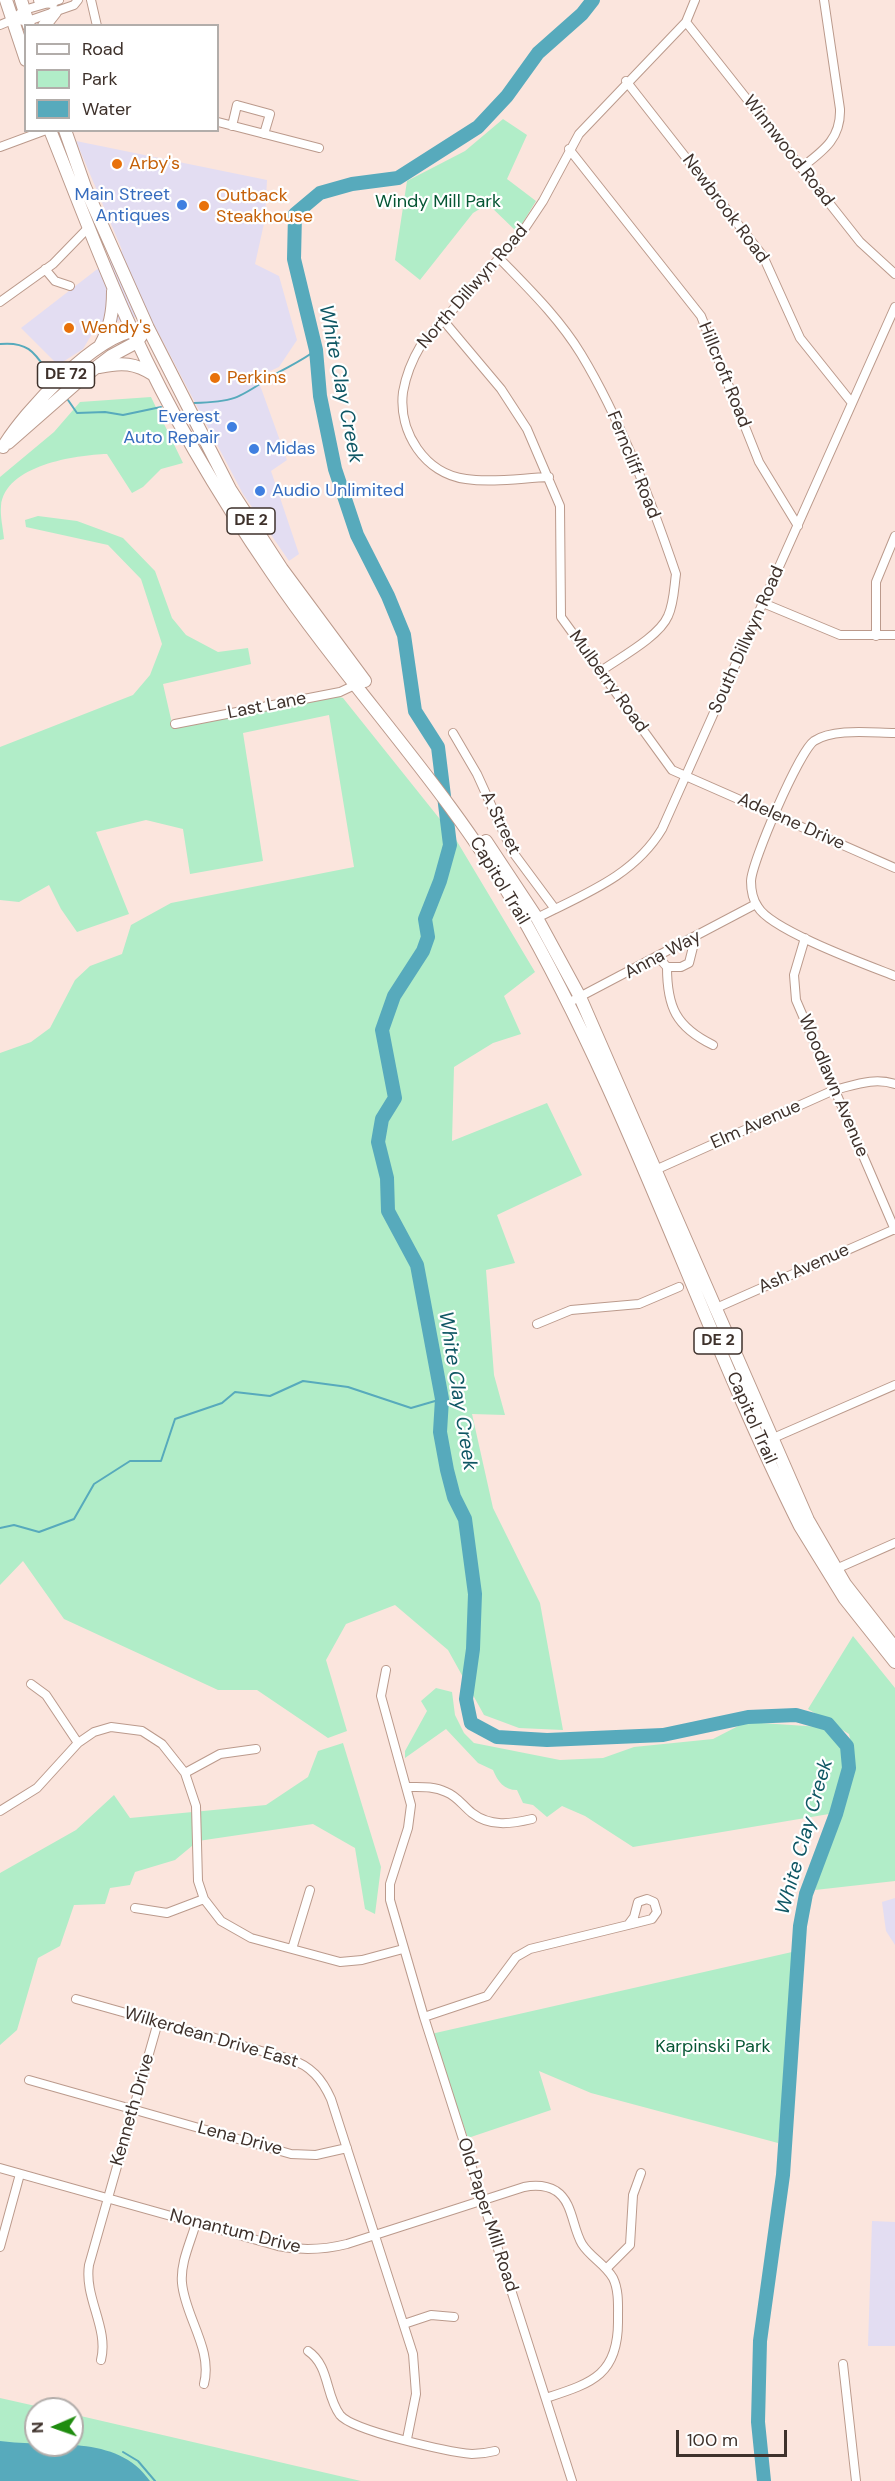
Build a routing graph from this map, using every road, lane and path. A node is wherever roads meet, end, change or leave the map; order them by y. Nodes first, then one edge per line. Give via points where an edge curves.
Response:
1 (6, 0) edge
2 (78, 0) edge
3 (91, 0) edge
4 (694, 0) edge
5 (824, 0) edge
6 (51, 3) edge
7 (26, 14) edge
8 (6, 22) edge
9 (686, 22) junction
10 (45, 24) edge
11 (97, 24) edge
12 (24, 56) edge
13 (626, 81) junction
14 (219, 122) edge
15 (232, 126) junction
16 (42, 132) edge
17 (49, 132) edge
18 (66, 132) edge
19 (264, 134) junction
20 (0, 147) edge
21 (319, 148) dead end
22 (569, 149) junction
23 (801, 168) junction
24 (89, 227) junction
25 (501, 260) junction
26 (45, 269) junction
27 (895, 274) edge
28 (112, 284) junction
29 (70, 286) dead end
30 (0, 302) edge
31 (895, 308) edge
32 (443, 320) junction
33 (148, 328) junction
34 (135, 336) junction
35 (98, 350) junction
36 (95, 368) junction
37 (155, 376) junction
38 (852, 403) junction
39 (1, 448) edge
40 (549, 477) junction
41 (798, 526) junction
42 (895, 536) edge
43 (763, 603) junction
44 (895, 635) edge
45 (876, 636) junction
46 (601, 670) junction
47 (357, 684) junction
48 (376, 702) junction
49 (175, 724) dead end
50 (453, 733) dead end
51 (895, 733) edge
52 (686, 777) junction
53 (776, 816) junction
54 (485, 847) junction
55 (895, 868) edge
56 (756, 904) junction
57 (555, 909) junction
58 (537, 918) junction
59 (805, 938) junction
60 (695, 939) junction
61 (659, 958) junction
62 (667, 967) junction
63 (895, 976) edge
64 (574, 1000) junction
65 (713, 1045) dead end
66 (895, 1084) edge
67 (834, 1090) junction
68 (653, 1171) junction
69 (895, 1229) edge
70 (688, 1273) junction
71 (680, 1287) junction
72 (696, 1291) junction
73 (714, 1309) junction
74 (537, 1324) dead end
75 (895, 1385) edge
76 (771, 1440) junction
77 (895, 1544) edge
78 (836, 1569) junction
79 (895, 1648) edge
80 (895, 1662) edge
81 (386, 1670) dead end
82 (31, 1684) dead end
83 (78, 1743) junction
84 (256, 1749) dead end
85 (185, 1773) junction
86 (408, 1787) junction
87 (0, 1811) edge
88 (532, 1819) dead end
89 (310, 1890) dead end
90 (204, 1899) junction
91 (135, 1908) dead end
92 (628, 1925) dead end
93 (292, 1949) junction
94 (403, 1949) junction
95 (76, 1999) dead end
96 (424, 2017) junction
97 (158, 2022) junction
98 (29, 2080) dead end
99 (133, 2110) junction
100 (347, 2148) junction
101 (0, 2168) edge
102 (641, 2173) dead end
103 (20, 2174) junction
104 (108, 2199) junction
105 (483, 2201) junction
106 (196, 2223) junction
107 (375, 2236) junction
108 (0, 2247) edge
109 (606, 2269) junction
110 (454, 2317) dead end
111 (404, 2324) junction
112 (308, 2351) dead end
113 (101, 2360) dead end
114 (843, 2364) dead end
115 (204, 2384) dead end
116 (546, 2398) junction
117 (406, 2439) junction
118 (495, 2451) dead end
119 (572, 2481) edge
120 (856, 2481) edge

1 - 8 main road
2 - 6 street via 74,5
3 - 11 street
4 - 9 street, North Dillwyn Road
5 - 23 street via 840,109 839,126 832,141
6 - 7 street
6 - 10 main road
7 - 8 street
8 - 12 main road
9 - 13 street, North Dillwyn Road
9 - 23 street, Winnwood Road
13 - 22 street, North Dillwyn Road
13 - 38 street, Newbrook Road via 763,256 800,338
14 - 15 street
15 - 19 street
15 - 19 street via 237,105 270,114
16 - 20 street
17 - 24 main road, Capitol Trail / DE 2
18 - 33 main road, Capitol Trail / DE 2 via 85,187
19 - 21 street
22 - 25 street, North Dillwyn Road via 543,201
22 - 41 street, Hillcroft Road via 701,316 759,462
23 - 27 street, Winnwood Road via 860,242
24 - 26 street
24 - 28 main road, Capitol Trail / DE 2
25 - 32 street, North Dillwyn Road
25 - 46 street, Ferncliff Road via 551,313 610,407 675,574 667,619 645,641
26 - 29 street via 55,281
26 - 30 street
28 - 34 main road, Capitol Trail / DE 2
28 - 35 main road via 113,312
31 - 38 street, South Dillwyn Road
32 - 40 street, Mulberry Road via 501,389 527,429
32 - 40 street, North Dillwyn Road via 420,345 409,366 403,394 405,423 418,450 431,465 467,480
33 - 34 main road, DE 72
33 - 48 main road, Capitol Trail / DE 2 via 230,489
34 - 35 main road, DE 72
34 - 36 main road, DE 72
34 - 37 main road, Capitol Trail / DE 2
35 - 39 main road, DE 72 via 50,389 19,421
36 - 37 main road via 120,362 137,365
36 - 39 main road, DE 72
37 - 47 main road, Capitol Trail / DE 2 via 220,494 273,575
38 - 41 street, South Dillwyn Road
40 - 46 street, Mulberry Road via 560,506 561,617
41 - 43 street, South Dillwyn Road
42 - 45 street via 876,582
43 - 45 street via 840,635
43 - 52 street, South Dillwyn Road
44 - 45 street
46 - 52 street, Mulberry Road via 672,770
47 - 48 main road, Capitol Trail / DE 2
47 - 49 street, Last Lane via 340,692
48 - 54 main road, Capitol Trail / DE 2
50 - 57 street, A Street via 477,774 512,851
51 - 53 street via 834,735 814,741 792,775
52 - 53 street, Adelene Drive
52 - 57 street, South Dillwyn Road via 662,829 637,862
53 - 55 street, Adelene Drive
53 - 56 street via 751,881
54 - 58 main road, Capitol Trail / DE 2
54 - 64 main road, Capitol Trail / DE 2
56 - 59 street via 767,917
56 - 60 street, Anna Way
57 - 58 street, South Dillwyn Road
58 - 64 main road, Capitol Trail / DE 2
59 - 63 street
59 - 67 street, Woodlawn Avenue via 794,975 796,1000
60 - 61 street, Anna Way
60 - 62 street via 689,963
61 - 62 street
61 - 64 street, Anna Way
62 - 65 street via 667,991 675,1012 691,1032
64 - 68 main road, Capitol Trail / DE 2
64 - 70 main road, Capitol Trail / DE 2
66 - 67 street, Elm Avenue via 883,1080
67 - 68 street, Elm Avenue
67 - 69 street, Woodlawn Avenue
68 - 73 main road, Capitol Trail / DE 2
69 - 73 street, Ash Avenue
70 - 71 street
70 - 72 main road, Capitol Trail / DE 2
71 - 72 street
71 - 74 street via 639,1304 571,1310
72 - 80 main road, Capitol Trail / DE 2 via 800,1526 844,1599
73 - 76 main road, Capitol Trail / DE 2
75 - 76 street
76 - 78 main road, Capitol Trail / DE 2
77 - 78 street
78 - 79 main road, Capitol Trail / DE 2
81 - 86 street, Old Paper Mill Road via 381,1696
82 - 83 street via 46,1695
83 - 85 street via 102,1728 131,1728 162,1744
83 - 87 street via 37,1788
84 - 85 street via 220,1754
85 - 90 street via 196,1806 197,1872
86 - 88 street via 447,1792 489,1822 510,1824
86 - 94 street, Old Paper Mill Road via 410,1817 390,1892
89 - 93 street
90 - 91 street via 167,1914
90 - 93 street via 231,1929
92 - 96 street via 522,1952 487,1996
93 - 94 street via 351,1962
94 - 96 street, Old Paper Mill Road
95 - 97 street, Wilkerdean Drive East
96 - 105 street, Old Paper Mill Road
97 - 99 street, Kenneth Drive
97 - 100 street, Wilkerdean Drive East via 308,2067 327,2089
98 - 99 street, Lena Drive
99 - 100 street, Lena Drive via 299,2155 327,2154
99 - 104 street, Kenneth Drive
100 - 107 street, Wilkerdean Drive East
101 - 103 street, Nonantum Drive
102 - 109 street via 633,2195 630,2245
103 - 104 street, Nonantum Drive
103 - 108 street
104 - 106 street, Nonantum Drive
104 - 113 street, Kenneth Drive via 88,2275 103,2338
105 - 107 street, Nonantum Drive
105 - 109 street, Nonantum Drive via 539,2186 555,2190 561,2195 584,2248
105 - 116 street, Old Paper Mill Road
106 - 107 street, Nonantum Drive via 300,2250 334,2248
106 - 115 street via 182,2284 206,2364
107 - 111 street, Wilkerdean Drive East
109 - 116 street via 613,2277 617,2294 618,2340 613,2357 604,2372 590,2382
110 - 111 street via 431,2315
111 - 117 street, Wilkerdean Drive East via 417,2381
112 - 117 street via 319,2361 334,2404 344,2419 357,2428
114 - 120 street
116 - 119 street, Old Paper Mill Road
117 - 118 street via 468,2454

